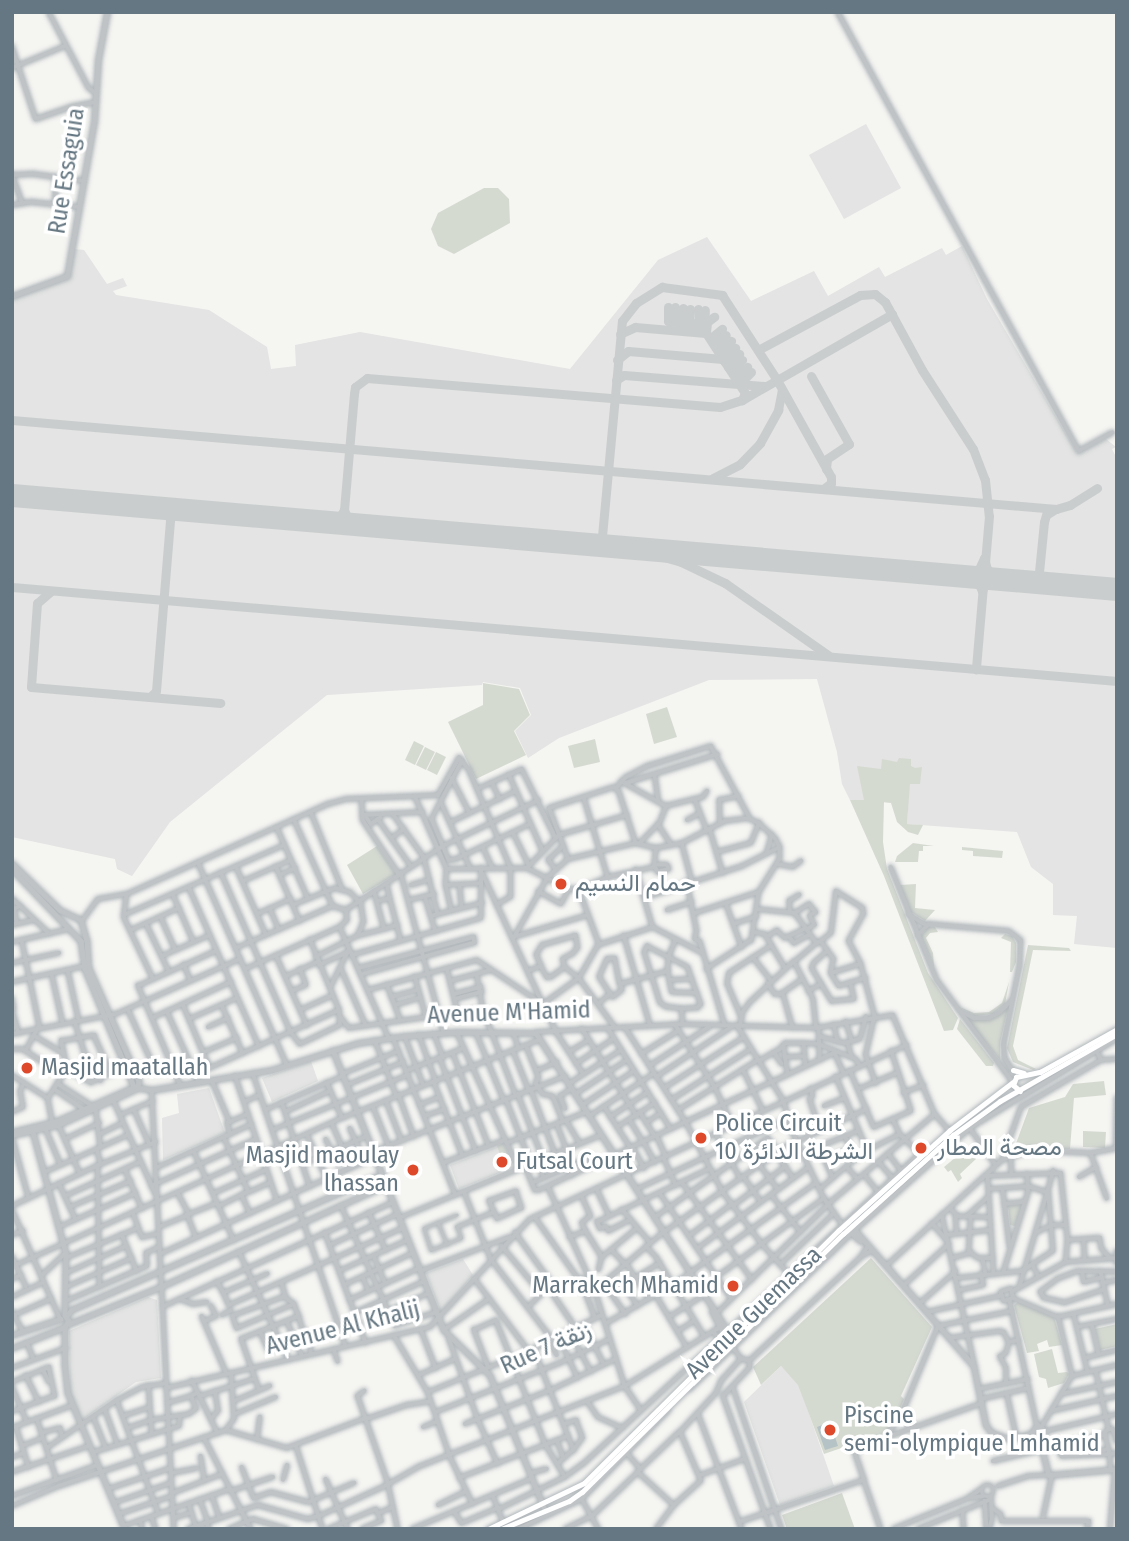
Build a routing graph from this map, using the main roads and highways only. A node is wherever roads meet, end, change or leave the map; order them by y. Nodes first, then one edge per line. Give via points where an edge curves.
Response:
1 (1117, 1031) edge
2 (1094, 1047) junction
3 (1013, 1070) road end
4 (1034, 1074) junction
5 (1021, 1076) junction
6 (1013, 1082) junction
7 (1027, 1086) junction
8 (1020, 1091) junction
9 (951, 1133) junction
10 (847, 1226) junction
11 (731, 1340) junction
12 (544, 1507) junction
13 (488, 1529) edge
14 (501, 1529) edge

1 - 2 main road
2 - 4 main road
2 - 7 main road
3 - 4 main road
4 - 5 main road
5 - 6 main road, Avenue Guemassa
5 - 7 main road
6 - 8 main road
6 - 9 main road, Avenue Guemassa
7 - 8 main road, Avenue Guemassa
8 - 9 main road, Avenue Guemassa
9 - 10 main road, Avenue Guemassa
9 - 10 main road, Avenue Guemassa via 920,1155
10 - 11 main road, Avenue Guemassa
10 - 11 main road, Avenue Guemassa via 790,1275
11 - 12 main road, Avenue Guemassa via 579,1494
12 - 13 main road, Avenue Guemassa
12 - 14 main road, Avenue Guemassa

